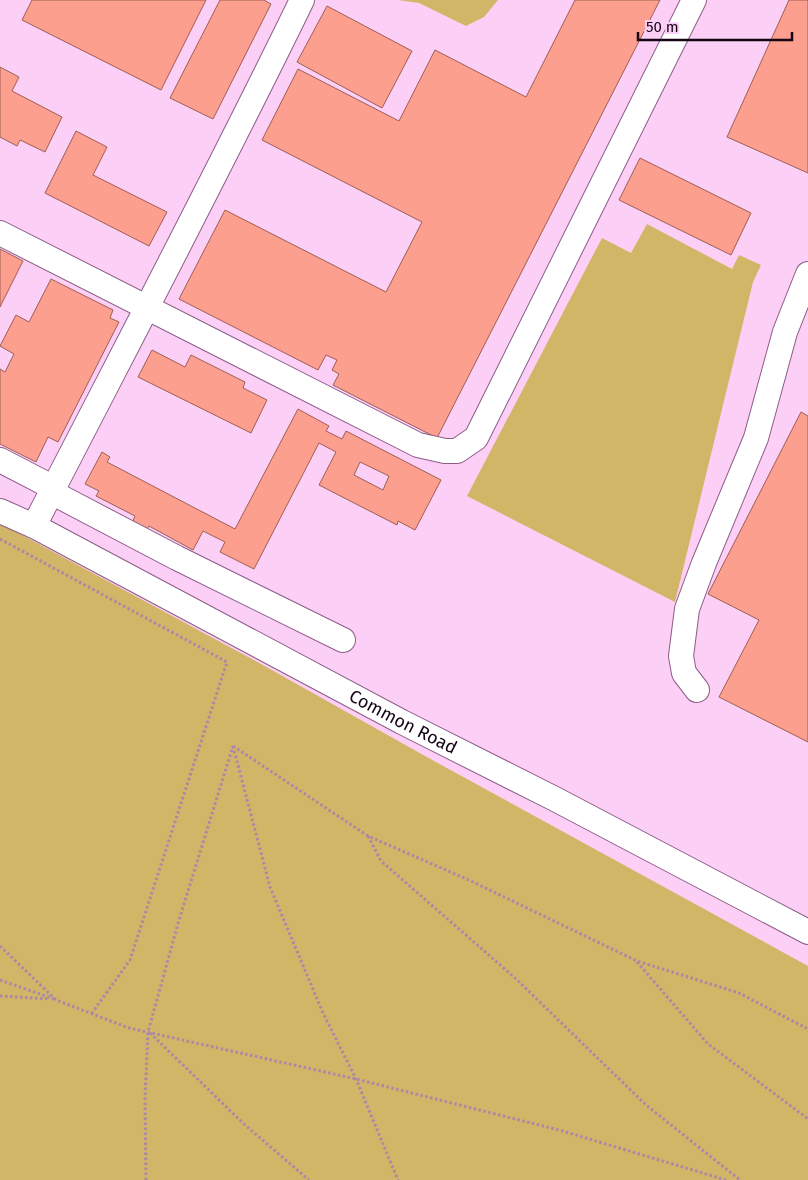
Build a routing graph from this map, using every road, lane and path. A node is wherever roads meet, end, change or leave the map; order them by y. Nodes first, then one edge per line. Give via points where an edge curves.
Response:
1 (302, 0) edge
2 (694, 0) edge
3 (0, 233) edge
4 (808, 274) edge
5 (148, 307) junction
6 (0, 460) edge
7 (52, 490) junction
8 (0, 511) edge
9 (34, 526) junction
10 (0, 539) edge
11 (343, 640) dead end
12 (697, 690) dead end
13 (233, 746) junction
14 (368, 836) junction
15 (808, 932) edge
16 (0, 946) edge
17 (637, 961) junction
18 (0, 980) edge
19 (0, 996) edge
20 (56, 1000) junction
21 (92, 1013) junction
22 (808, 1030) edge
23 (148, 1032) junction
24 (356, 1079) junction
25 (808, 1120) edge
26 (146, 1180) edge
27 (309, 1180) edge
28 (398, 1180) edge
29 (726, 1180) edge
30 (740, 1180) edge

1 - 5 street
2 - 5 street via 476,438 458,451 418,445
3 - 5 street
4 - 12 street via 785,332 756,438 688,609 680,656 684,673
5 - 7 street
6 - 7 street
7 - 9 street
7 - 11 street via 177,558
8 - 9 street, Common Road
9 - 15 street, Common Road via 402,722
10 - 21 path via 227,662 130,960
13 - 14 path
13 - 23 path
13 - 24 path via 270,887 323,1014
14 - 17 path via 473,882
14 - 30 path via 381,862 514,977 646,1105
16 - 20 path
17 - 22 path via 739,993
17 - 25 path via 708,1044
18 - 20 path
19 - 20 path
20 - 21 path
21 - 23 path
23 - 24 path
23 - 26 path
23 - 27 path via 245,1125
24 - 28 path
24 - 29 path via 559,1130

